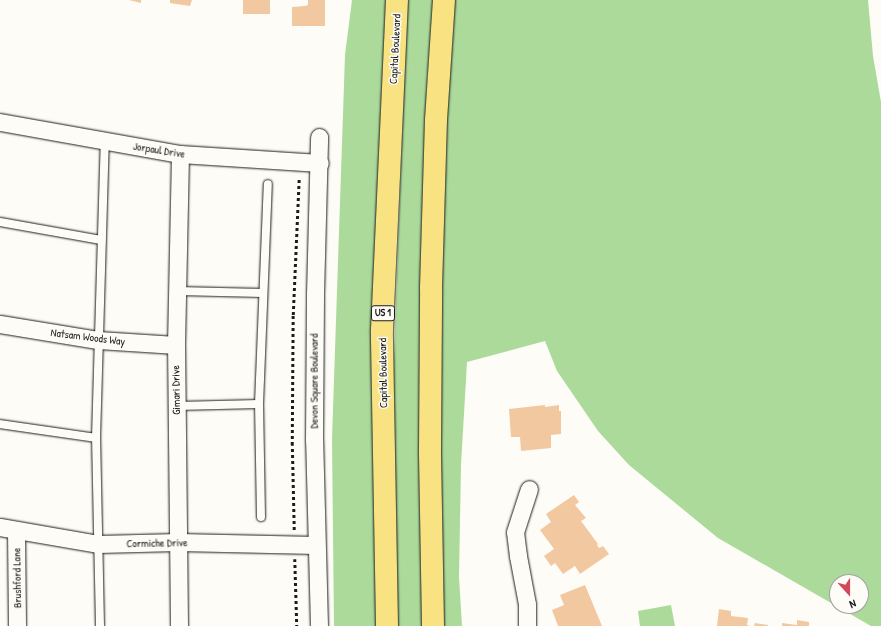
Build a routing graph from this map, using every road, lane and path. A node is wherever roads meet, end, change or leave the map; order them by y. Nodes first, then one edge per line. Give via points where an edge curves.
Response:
1 (398, 0) edge
2 (444, 0) edge
3 (0, 122) edge
4 (319, 137) dead end
5 (105, 140) junction
6 (180, 154) junction
7 (320, 163) junction
8 (299, 174) dead end
9 (268, 184) dead end
10 (0, 222) edge
11 (101, 240) junction
12 (177, 291) junction
13 (263, 293) junction
14 (0, 324) edge
15 (98, 340) junction
16 (176, 344) junction
17 (259, 404) junction
18 (176, 406) junction
19 (0, 424) edge
20 (96, 438) junction
21 (529, 489) dead end
22 (261, 517) dead end
23 (8, 529) edge
24 (294, 533) dead end
25 (178, 542) junction
26 (98, 544) junction
27 (316, 545) junction
28 (295, 557) dead end
29 (17, 626) edge
30 (100, 626) edge
31 (179, 626) edge
32 (297, 626) edge
33 (319, 626) edge
34 (387, 626) edge
35 (433, 626) edge
36 (527, 626) edge

1 - 34 highway, Capital Boulevard / US 1 via 382,330
2 - 35 highway via 436,120 431,288
3 - 5 street, Jorpaul Drive
4 - 7 street, Devon Square Boulevard
5 - 6 street, Jorpaul Drive
5 - 11 lane
6 - 7 street, Jorpaul Drive
6 - 12 street, Gimari Drive
7 - 27 street, Devon Square Boulevard via 315,301
8 - 24 path via 293,315
9 - 13 lane
10 - 11 lane
11 - 15 lane
12 - 13 lane
12 - 16 street, Gimari Drive
13 - 17 lane
14 - 15 street, Natsam Woods Way
15 - 16 street, Natsam Woods Way
15 - 20 lane
16 - 18 street, Gimari Drive
17 - 18 lane
17 - 22 lane
18 - 25 street, Gimari Drive
19 - 20 lane
20 - 26 lane
21 - 36 street via 515,532 527,604
23 - 26 street, Cormiche Drive
23 - 29 street, Brushford Lane
25 - 26 street, Cormiche Drive
25 - 27 street, Cormiche Drive
25 - 31 street, Gimari Drive
26 - 30 lane
27 - 33 street, Devon Square Boulevard
28 - 32 path

